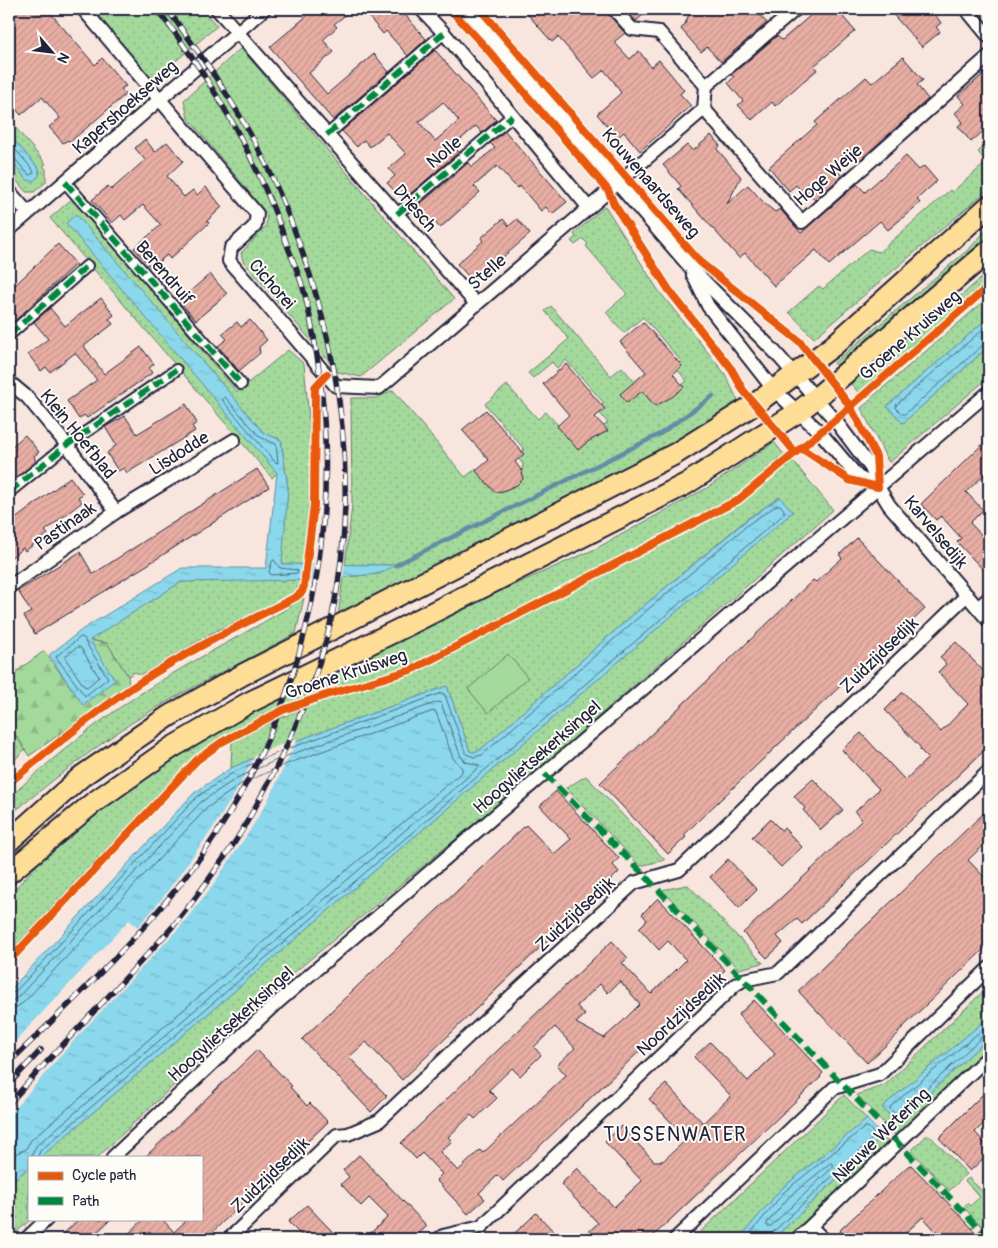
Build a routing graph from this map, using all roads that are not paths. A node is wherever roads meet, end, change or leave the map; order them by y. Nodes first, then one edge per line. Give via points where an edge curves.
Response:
1 (83, 9) edge
2 (217, 9) edge
3 (264, 9) edge
4 (421, 9) edge
5 (466, 9) edge
6 (614, 9) edge
7 (796, 9) edge
8 (966, 9) edge
9 (238, 32) junction
10 (444, 33) junction
11 (989, 37) edge
12 (989, 56) edge
13 (706, 86) junction
14 (161, 99) junction
15 (704, 109) junction
16 (512, 116) junction
17 (328, 135) junction
18 (65, 182) junction
19 (617, 183) junction
20 (9, 191) edge
21 (989, 206) edge
22 (588, 207) junction
23 (28, 213) junction
24 (397, 214) junction
25 (9, 230) edge
26 (989, 251) edge
27 (87, 266) dead end
28 (689, 266) junction
29 (476, 304) junction
30 (9, 335) edge
31 (176, 370) dead end
32 (796, 374) junction
33 (9, 382) edge
34 (241, 384) dead end
35 (379, 388) joint
36 (774, 390) junction
37 (989, 392) edge
38 (816, 398) junction
39 (798, 412) junction
40 (234, 440) dead end
41 (67, 445) junction
42 (878, 487) junction
43 (9, 492) edge
44 (116, 512) junction
45 (9, 587) edge
46 (967, 595) junction
47 (989, 598) edge
48 (978, 608) junction
49 (989, 621) edge
50 (989, 771) edge
51 (9, 841) edge
52 (9, 873) edge
53 (989, 968) edge
54 (989, 1056) edge
55 (114, 1156) edge
56 (47, 1220) edge
57 (811, 1227) junction
58 (26, 1239) edge
59 (229, 1239) edge
60 (439, 1239) edge
61 (675, 1239) edge
62 (798, 1239) edge
63 (823, 1239) edge

1 - 14 street, Cichorei
2 - 9 street, Driesch
3 - 9 street, Kapershoekseweg
4 - 10 street
5 - 19 street, Kouwenaardseweg
6 - 13 street via 632,29 659,32
7 - 13 street
8 - 11 street
9 - 14 street, Kapershoekseweg
9 - 17 street, Driesch
10 - 16 street
10 - 17 street
12 - 15 street, Hoge Weije via 802,222
13 - 15 street
14 - 18 street, Kapershoekseweg
14 - 35 street, Cichorei via 257,214 255,226 231,248 229,261 336,386
15 - 19 street, Stelle
16 - 22 street
16 - 24 street, Nolle
17 - 24 street, Driesch
18 - 23 street, Kapershoekseweg
18 - 34 street, Berendruif
19 - 22 street, Stelle
19 - 28 street, Kouwenaardseweg
20 - 23 street
21 - 32 main road, Groene Kruisweg via 833,346
22 - 29 street, Stelle
23 - 25 street, Kapershoekseweg
24 - 29 street, Driesch
26 - 38 main road, Groene Kruisweg
27 - 30 street
28 - 32 street, Kouwenaardseweg
28 - 36 street via 708,306
29 - 35 street, Stelle
31 - 41 street
32 - 36 main road, Groene Kruisweg
32 - 38 street
33 - 41 street, Klein Hoefblad via 27,397
36 - 39 street
36 - 51 main road, Groene Kruisweg via 675,454 244,674 169,716 82,776
37 - 42 street, Hoogvlietsekerksingel
38 - 39 main road, Groene Kruisweg
38 - 42 street, Karvelsedijk via 871,468
39 - 42 street, Karvelsedijk via 820,432 858,477
39 - 52 main road, Groene Kruisweg via 686,484 240,708 171,748 93,803
40 - 44 street, Lisdodde
41 - 43 street
41 - 44 street, Klein Hoefblad
42 - 46 street, Karvelsedijk
42 - 55 street, Hoogvlietsekerksingel via 270,1010
44 - 45 street, Pastinaak
46 - 48 street, Karvelsedijk
46 - 59 street, Zuidzijdsedijk via 679,870 634,883 379,1121 348,1134 337,1135
47 - 48 street
48 - 49 street, Karvelsedijk
50 - 60 street, Noordzijdsedijk via 778,973 743,980 735,985 481,1227
53 - 61 street via 880,1074 834,1088
54 - 57 street, Nieuwe Wetering
56 - 58 street
57 - 62 street, Nieuwe Wetering
57 - 63 street

